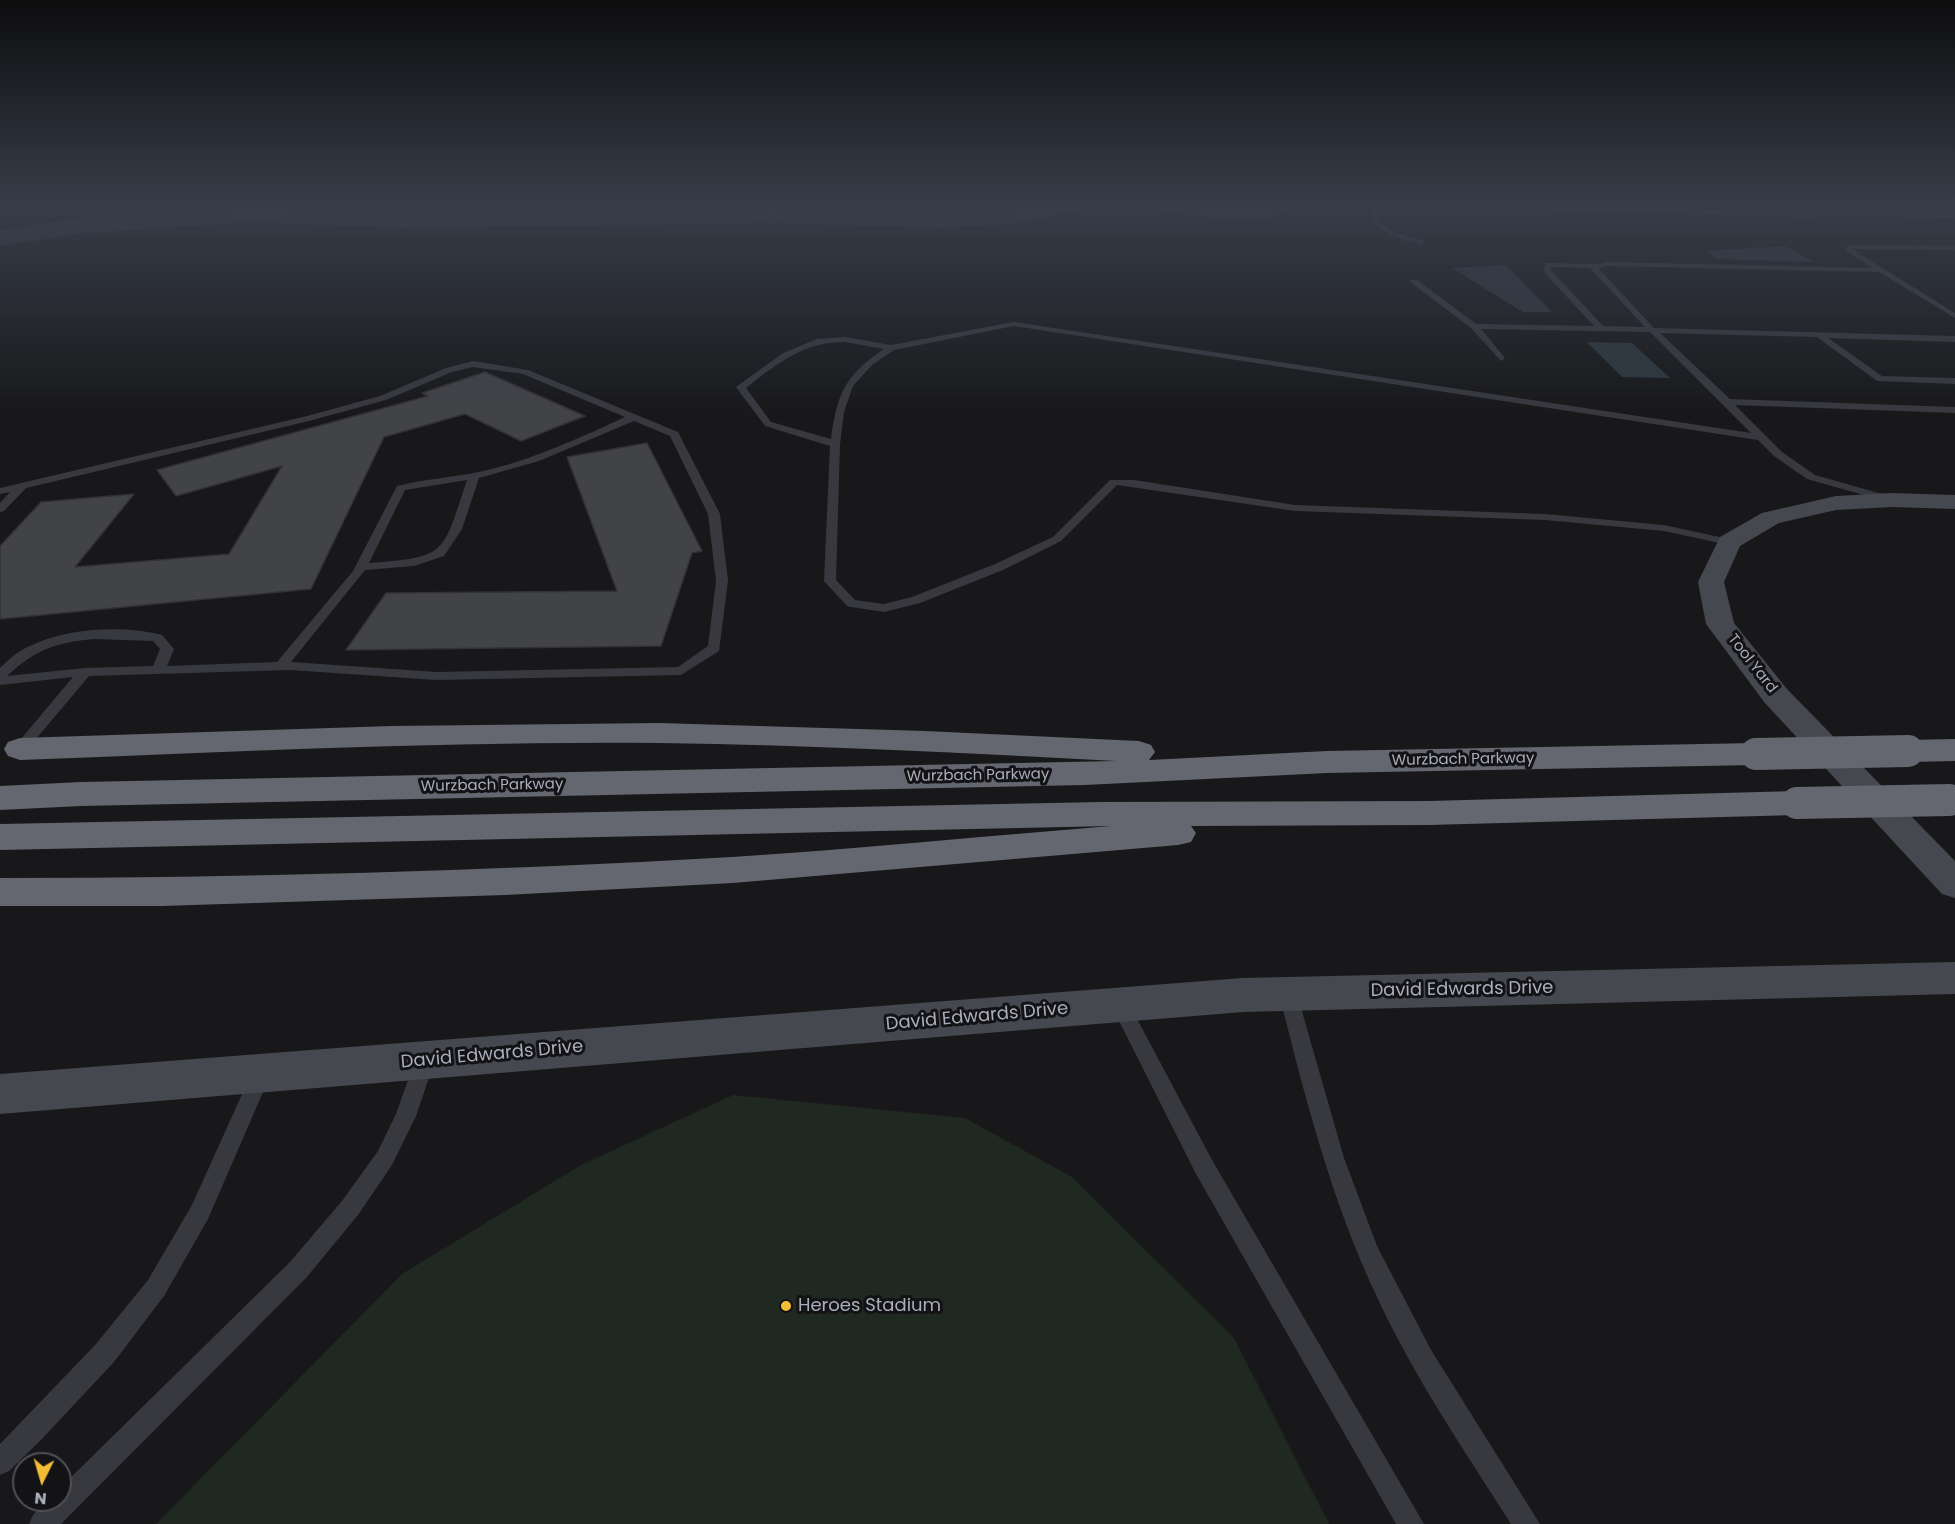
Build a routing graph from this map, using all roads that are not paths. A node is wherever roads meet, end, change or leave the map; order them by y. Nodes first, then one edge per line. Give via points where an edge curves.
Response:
1 (1554, 277) edge
2 (1601, 277) edge
3 (1892, 277) edge
4 (1413, 281) dead end
5 (1955, 316) edge
6 (1474, 326) junction
7 (1601, 329) junction
8 (1652, 330) junction
9 (1819, 335) junction
10 (1955, 339) edge
11 (891, 348) junction
12 (1501, 358) dead end
13 (1955, 381) edge
14 (1727, 402) junction
15 (1955, 410) edge
16 (634, 417) junction
17 (1761, 437) junction
18 (835, 444) junction
19 (474, 476) junction
20 (22, 486) junction
21 (0, 491) edge
22 (1892, 500) junction
23 (1955, 502) edge
24 (0, 509) edge
25 (1729, 542) junction
26 (361, 567) junction
27 (280, 667) junction
28 (158, 670) junction
29 (85, 672) junction
30 (0, 675) edge
31 (0, 681) edge
32 (10, 749) edge
33 (1955, 750) edge
34 (1327, 762) junction
35 (0, 798) edge
36 (1952, 800) edge
37 (1429, 813) junction
38 (0, 837) edge
39 (1955, 884) edge
40 (0, 892) edge
41 (1955, 978) edge
42 (1288, 994) junction
43 (1120, 1005) junction
44 (425, 1060) junction
45 (261, 1073) junction
46 (0, 1094) edge
47 (0, 1462) edge
48 (42, 1524) edge
49 (1411, 1524) edge
50 (1527, 1524) edge

1 - 7 lane
2 - 8 lane
3 - 5 lane
4 - 6 lane
6 - 7 lane
6 - 12 lane
7 - 8 lane
8 - 9 lane
8 - 14 lane
9 - 10 lane
9 - 13 lane via 1880,379
11 - 17 lane via 970,331 1027,324
11 - 18 lane via 869,363 849,385 839,412
11 - 18 lane via 852,340 818,342 768,366 741,387 768,424
14 - 15 lane
14 - 17 lane
16 - 19 lane via 574,444
16 - 20 lane via 525,372 473,364 383,398
16 - 27 lane via 674,434 714,514 722,581 714,648 681,671 436,676
17 - 22 lane via 1811,477
18 - 25 lane via 830,580 850,603 884,608 916,600 999,567 1057,539 1114,482 1294,508 1545,517 1664,528
19 - 26 lane via 401,488
19 - 26 lane via 451,538 440,554 415,562
20 - 21 lane
20 - 24 lane
22 - 23 street
22 - 25 street via 1836,503 1771,518
25 - 39 street, Tool Yard via 1711,582 1720,624 1776,696
26 - 27 lane
27 - 28 lane
28 - 29 lane
28 - 30 lane via 167,649 157,638 126,634 59,640 35,648
29 - 31 lane
29 - 32 lane
32 - 34 highway via 392,736 659,733 925,741
33 - 34 highway, Wurzbach Parkway, bridge
34 - 35 highway, Wurzbach Parkway via 1085,774
36 - 37 highway, bridge
37 - 38 highway via 1089,814
37 - 40 highway via 733,870 162,892
41 - 42 street, David Edwards Drive
42 - 43 street, David Edwards Drive
42 - 50 lane via 1321,1120 1369,1254 1424,1365
43 - 44 street, David Edwards Drive
43 - 49 lane via 1204,1167
44 - 45 street, David Edwards Drive
44 - 48 lane via 406,1116 385,1158 350,1208 298,1270
45 - 46 street, David Edwards Drive
45 - 47 lane via 200,1212 156,1288 105,1353

